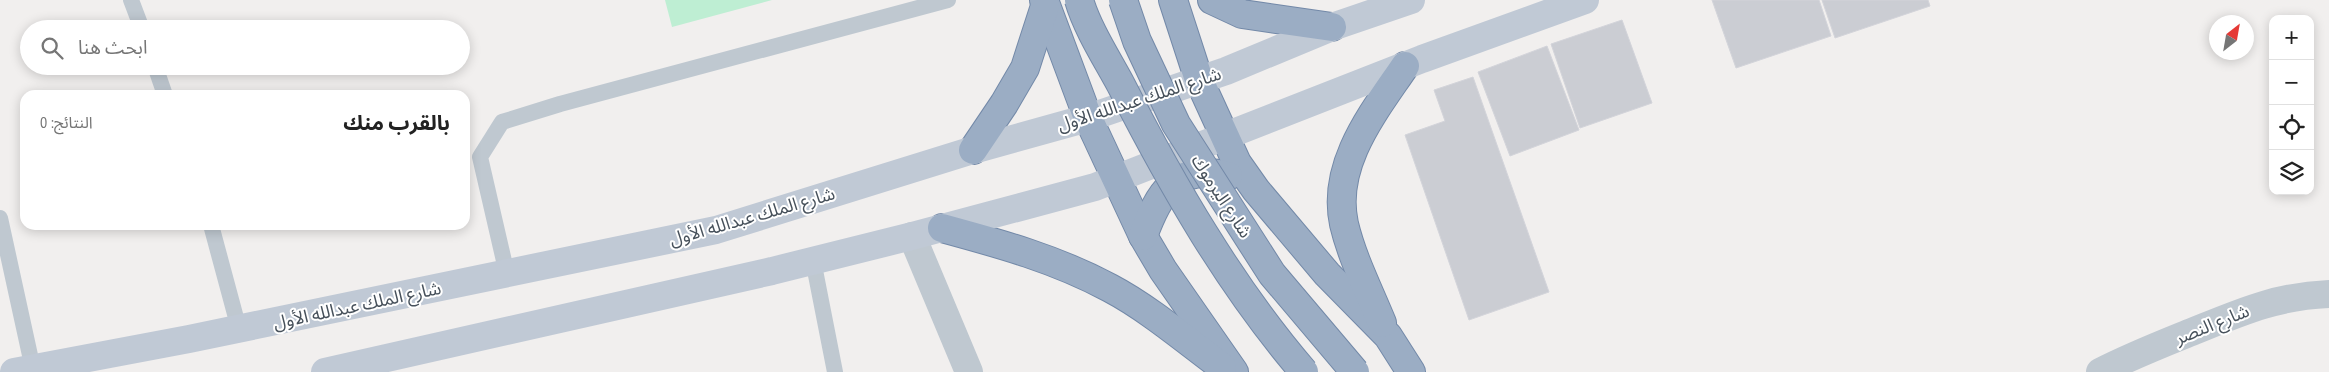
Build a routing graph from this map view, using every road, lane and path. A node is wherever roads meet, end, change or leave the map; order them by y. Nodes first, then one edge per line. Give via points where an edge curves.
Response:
1 (132, 0) edge
2 (948, 0) edge
3 (1079, 0) edge
4 (1123, 0) edge
5 (1173, 0) edge
6 (1212, 0) edge
7 (1411, 0) edge
8 (1585, 0) edge
9 (1045, 3) edge
10 (139, 20) edge
11 (1332, 28) junction
12 (1405, 66) junction
13 (158, 75) edge
14 (1199, 80) junction
15 (163, 90) edge
16 (1088, 118) junction
17 (1223, 138) junction
18 (972, 150) junction
19 (1115, 180) junction
20 (1256, 190) junction
21 (0, 218) edge
22 (942, 228) junction
23 (212, 230) edge
24 (912, 236) junction
25 (1143, 236) junction
26 (814, 260) junction
27 (507, 274) junction
28 (2329, 294) edge
29 (239, 329) junction
30 (1388, 336) junction
31 (2130, 365) edge
32 (24, 370) edge
33 (325, 372) edge
34 (835, 372) edge
35 (969, 372) edge
36 (1229, 372) edge
37 (1234, 372) edge
38 (1304, 372) edge
39 (1355, 372) edge
40 (1411, 372) edge
41 (2100, 372) edge

1 - 10 lane
2 - 27 lane via 502,122 480,157
3 - 38 highway, شارع اليرموك, bridge via 1161,163 1221,259
4 - 39 highway, شارع اليرموك, bridge via 1137,41 1176,124 1272,274
5 - 14 highway
6 - 11 highway via 1242,14
7 - 11 main road, شارع الملك عبدالله الأول
8 - 12 main road
9 - 16 highway
9 - 18 highway via 1024,68
11 - 14 main road, شارع الملك عبدالله الأول
12 - 17 main road
12 - 30 highway via 1361,134 1348,163 1342,195 1344,224
13 - 15 lane
14 - 16 main road, شارع الملك عبدالله الأول
14 - 17 highway
16 - 18 main road, شارع الملك عبدالله الأول
16 - 19 highway
17 - 19 main road
17 - 20 highway
18 - 27 main road, شارع الملك عبدالله الأول via 716,230
19 - 22 main road
19 - 25 highway
20 - 25 highway via 1214,172 1195,173 1178,179 1162,193
20 - 30 highway via 1327,274
21 - 32 lane
22 - 24 main road
22 - 36 highway via 1028,252 1076,270 1112,289
23 - 29 lane
24 - 26 main road
24 - 35 street
25 - 37 highway
26 - 33 main road
26 - 34 lane
27 - 29 main road, شارع الملك عبدالله الأول
28 - 31 street, شارع النصر via 2307,295 2253,307
29 - 32 main road, شارع الملك عبدالله الأول
30 - 40 highway
31 - 41 street, شارع النصر

